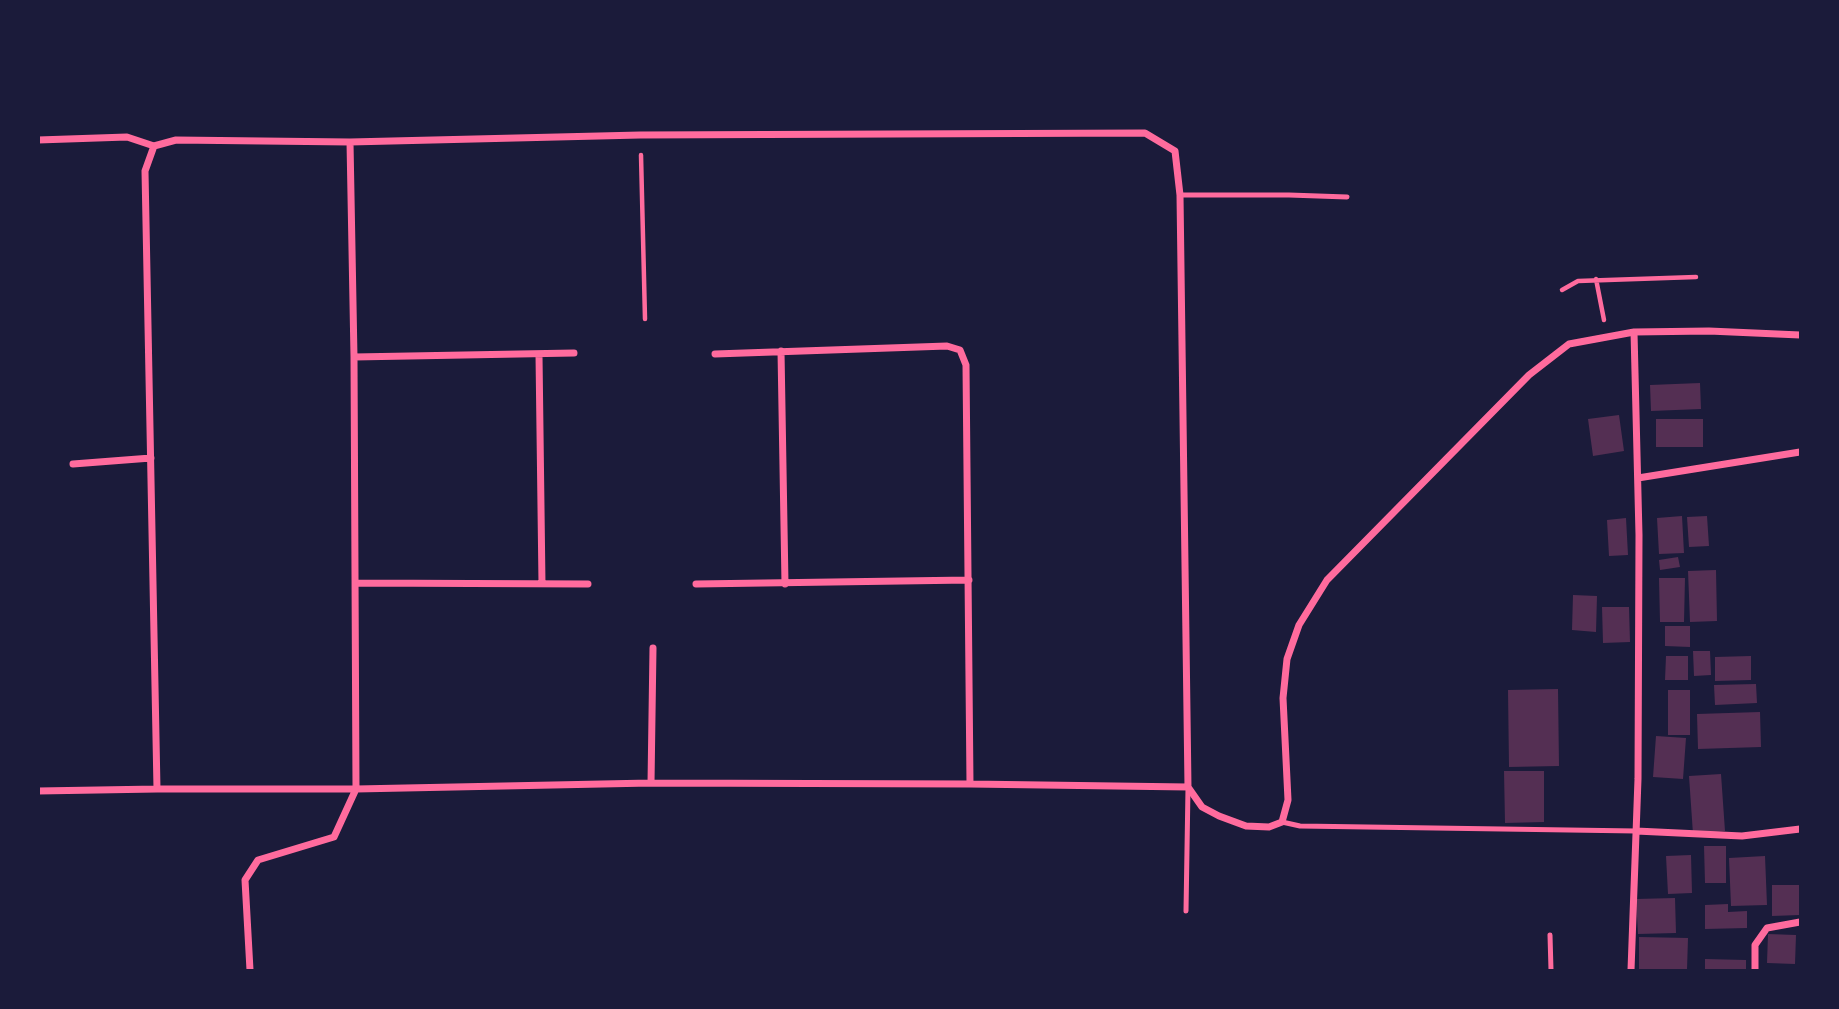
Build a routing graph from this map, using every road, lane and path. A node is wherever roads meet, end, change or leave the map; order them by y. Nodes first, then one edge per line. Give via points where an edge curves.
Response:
1 (640, 135) junction
2 (38, 140) edge
3 (350, 142) junction
4 (153, 146) junction
5 (1180, 195) junction
6 (1347, 197) dead end
7 (1696, 277) dead end
8 (1596, 279) junction
9 (1562, 290) dead end
10 (1603, 316) dead end
11 (645, 319) dead end
12 (1633, 332) junction
13 (1801, 335) edge
14 (780, 351) junction
15 (574, 353) dead end
16 (715, 354) dead end
17 (539, 355) junction
18 (354, 357) junction
19 (1801, 452) edge
20 (151, 458) junction
21 (73, 464) dead end
22 (1638, 478) junction
23 (969, 580) junction
24 (355, 583) junction
25 (542, 584) junction
26 (588, 584) dead end
27 (696, 584) dead end
28 (785, 584) junction
29 (653, 648) dead end
30 (651, 783) junction
31 (970, 783) junction
32 (1188, 787) junction
33 (157, 789) junction
34 (356, 789) junction
35 (38, 791) edge
36 (1282, 822) junction
37 (1801, 829) edge
38 (1636, 831) junction
39 (1186, 911) dead end
40 (1801, 922) edge
41 (1550, 935) dead end
42 (250, 971) edge
43 (1551, 971) edge
44 (1631, 971) edge
45 (1755, 971) edge

1 - 3 street
1 - 5 street via 1145,133 1175,151
1 - 11 path
2 - 4 street via 127,137
3 - 4 street via 176,141
3 - 18 street
4 - 20 street via 145,171
5 - 6 lane
5 - 32 street
7 - 8 path
8 - 9 path via 1578,281
8 - 10 path
12 - 13 street
12 - 22 street
12 - 36 street via 1569,344 1529,375 1328,580 1299,625 1287,659 1283,698 1288,800
14 - 16 street
14 - 23 street via 947,346 960,350 966,365
14 - 28 street
15 - 17 street
17 - 18 street
17 - 25 street
18 - 24 street
19 - 22 street
20 - 21 street
20 - 33 street
22 - 38 street
23 - 28 street
23 - 31 street
24 - 25 street
24 - 34 street
25 - 26 street
27 - 28 street
29 - 30 street
30 - 31 street
30 - 34 street
31 - 32 street
32 - 36 street via 1202,807 1228,820 1269,827
32 - 39 lane
33 - 34 street
33 - 35 street
34 - 42 street via 334,837 258,860 245,880
36 - 38 lane via 1300,826
37 - 38 street via 1742,836
38 - 44 street
40 - 45 street via 1767,928 1755,945
41 - 43 lane

